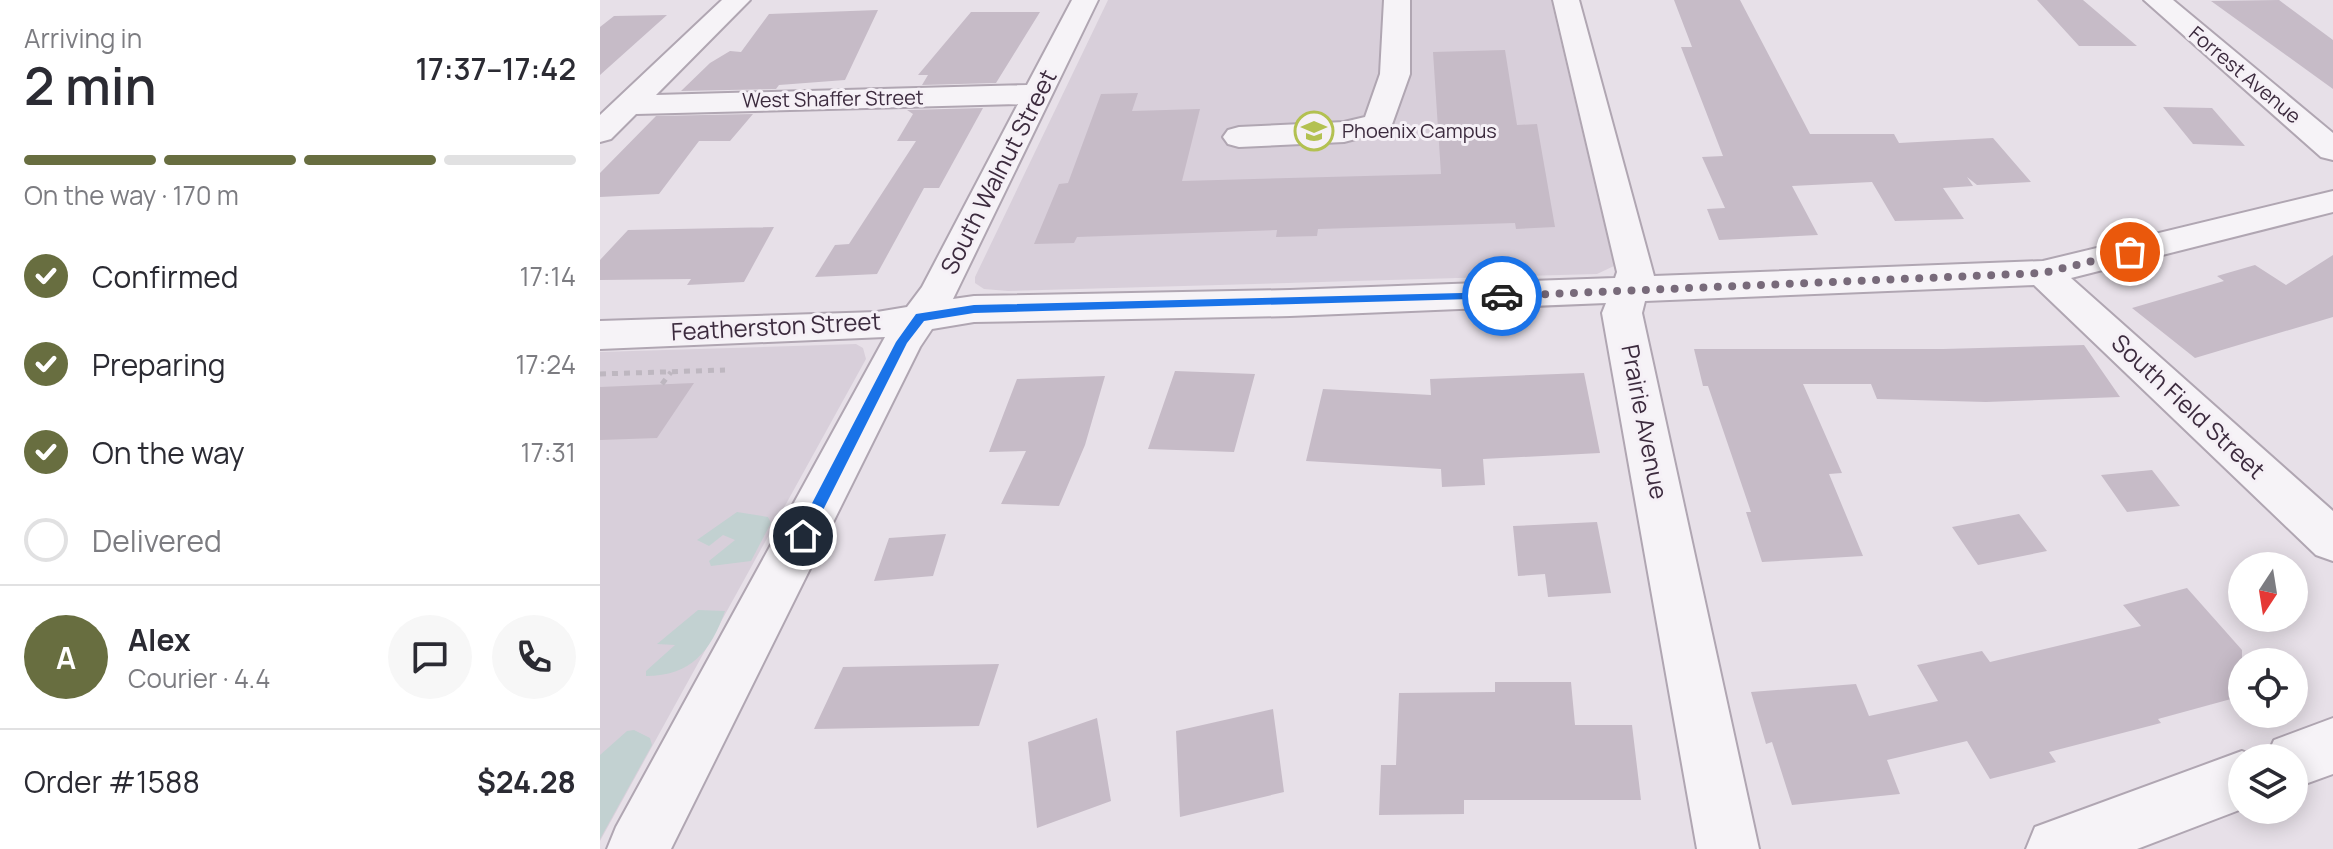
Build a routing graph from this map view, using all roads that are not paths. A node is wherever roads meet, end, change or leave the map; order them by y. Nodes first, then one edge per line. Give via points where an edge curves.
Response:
1 (737, 0) edge
2 (1085, 0) edge
3 (1397, 0) edge
4 (1566, 0) edge
5 (2157, 0) edge
6 (1039, 94) junction
7 (628, 105) junction
8 (600, 132) edge
9 (1239, 137) dead end
10 (2333, 150) edge
11 (2333, 201) edge
12 (2043, 273) junction
13 (1629, 291) junction
14 (920, 317) junction
15 (600, 335) edge
16 (2333, 541) edge
17 (2333, 746) edge
18 (2308, 755) edge
19 (2228, 785) edge
20 (638, 849) edge
21 (1728, 849) edge
22 (2057, 849) edge

1 - 7 street
2 - 6 street, South Walnut Street
3 - 9 street via 1395,74 1379,123 1344,132
4 - 13 street, Prairie Avenue via 1636,272
5 - 10 street, Forrest Avenue
6 - 7 street, West Shaffer Street
6 - 14 street, South Walnut Street via 939,291
7 - 8 street
11 - 12 street, Featherston Street
12 - 13 street, Featherston Street
12 - 16 street, South Field Street
13 - 14 street, Featherston Street via 974,309
13 - 21 street, Prairie Avenue via 1622,313
14 - 15 street, Featherston Street via 877,325
14 - 20 street, South Walnut Street via 902,342
17 - 18 street
19 - 22 street

